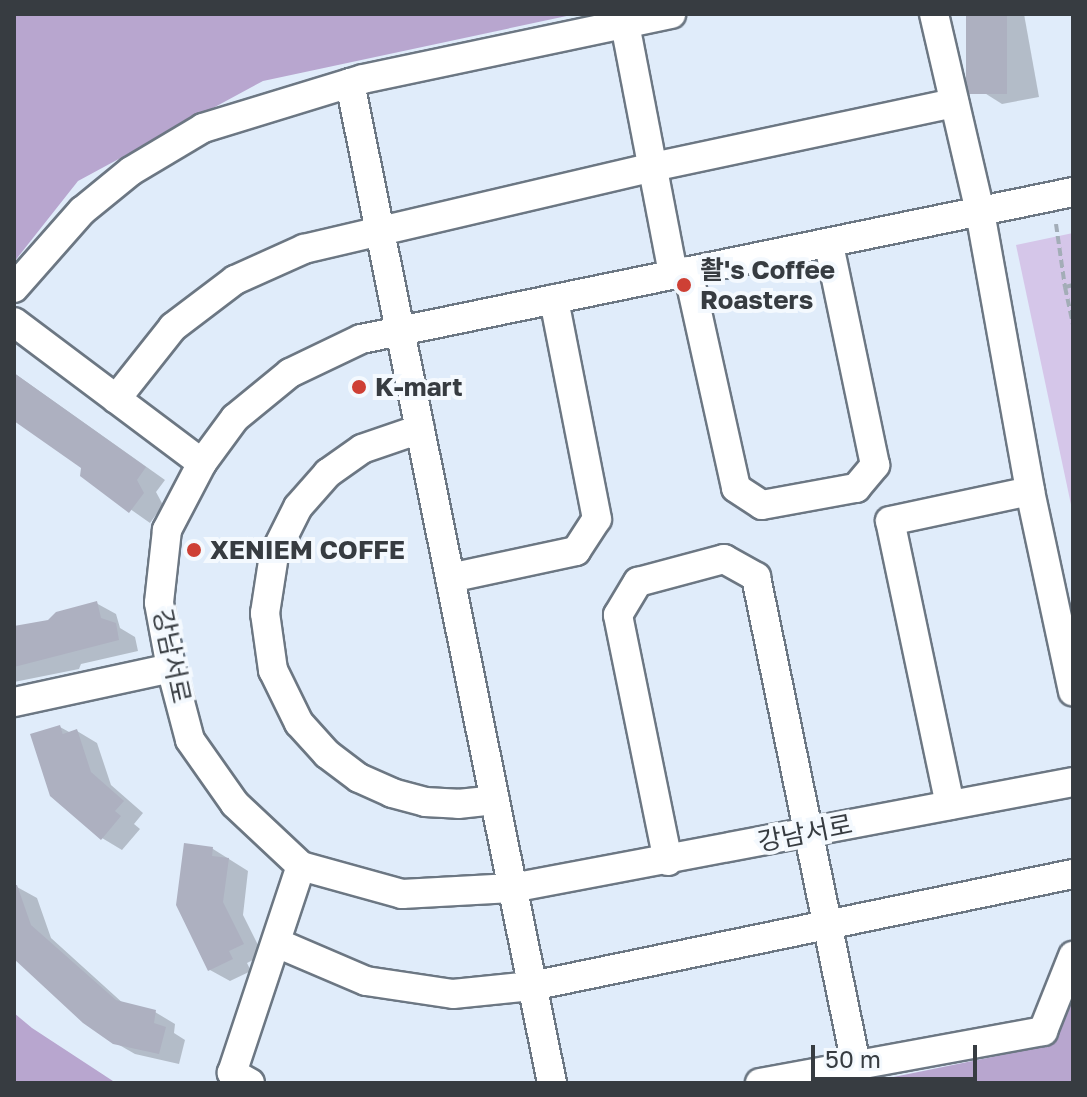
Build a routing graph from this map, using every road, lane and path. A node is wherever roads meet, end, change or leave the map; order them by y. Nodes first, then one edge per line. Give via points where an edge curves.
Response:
1 (671, 14) edge
2 (934, 14) edge
3 (625, 24) junction
4 (350, 83) junction
5 (954, 103) junction
6 (653, 167) junction
7 (1073, 192) edge
8 (980, 212) junction
9 (1056, 224) dead end
10 (380, 230) junction
11 (829, 244) junction
12 (681, 272) junction
13 (1073, 285) edge
14 (1065, 287) junction
15 (14, 288) edge
16 (554, 299) junction
17 (14, 322) edge
18 (1073, 326) edge
19 (400, 331) junction
20 (116, 399) junction
21 (420, 429) junction
22 (202, 463) junction
23 (1030, 491) junction
24 (450, 578) junction
25 (171, 668) junction
26 (1073, 691) edge
27 (14, 702) edge
28 (1073, 782) edge
29 (495, 800) junction
30 (950, 805) junction
31 (808, 832) junction
32 (668, 861) junction
33 (301, 866) junction
34 (1073, 874) edge
35 (512, 888) junction
36 (825, 924) junction
37 (277, 943) junction
38 (1073, 956) edge
39 (532, 986) junction
40 (856, 1064) junction
41 (250, 1083) edge
42 (552, 1083) edge
43 (760, 1083) edge

1 - 3 street
2 - 5 street
3 - 4 street
3 - 6 street
4 - 10 street
4 - 15 street via 203,128 131,171 82,211
5 - 6 street
5 - 8 street
6 - 10 street
6 - 12 street
7 - 8 street, 강남서로
8 - 11 street, 강남서로
8 - 23 street
9 - 14 path
10 - 19 street
10 - 20 street via 304,249 235,280 173,327
11 - 12 street, 강남서로
11 - 12 street via 875,465 856,488 762,505 736,488
12 - 16 street, 강남서로
13 - 14 path
14 - 18 path
16 - 19 street, 강남서로
16 - 24 street via 597,519 576,551
17 - 20 street
19 - 21 street
19 - 22 street, 강남서로 via 361,339 290,373 235,418
20 - 22 street
21 - 24 street
21 - 29 street via 362,449 328,473 298,507 274,555 265,613 273,670 299,723 359,778 425,802
22 - 25 street, 강남서로 via 167,530 159,603
23 - 26 street
23 - 30 street via 890,521
24 - 29 street
25 - 27 street
25 - 33 street, 강남서로 via 190,740 235,804
28 - 30 street, 강남서로
29 - 35 street
30 - 31 street, 강남서로
31 - 32 street, 강남서로
31 - 32 street via 756,577 724,559 638,582 618,615
31 - 36 street
32 - 35 street, 강남서로
33 - 35 street, 강남서로 via 402,894
33 - 37 street
34 - 36 street
35 - 39 street
36 - 39 street
36 - 40 street
37 - 39 street via 366,981 453,994
37 - 41 street via 232,1073
38 - 40 street via 1043,1031
39 - 42 street
40 - 43 street

